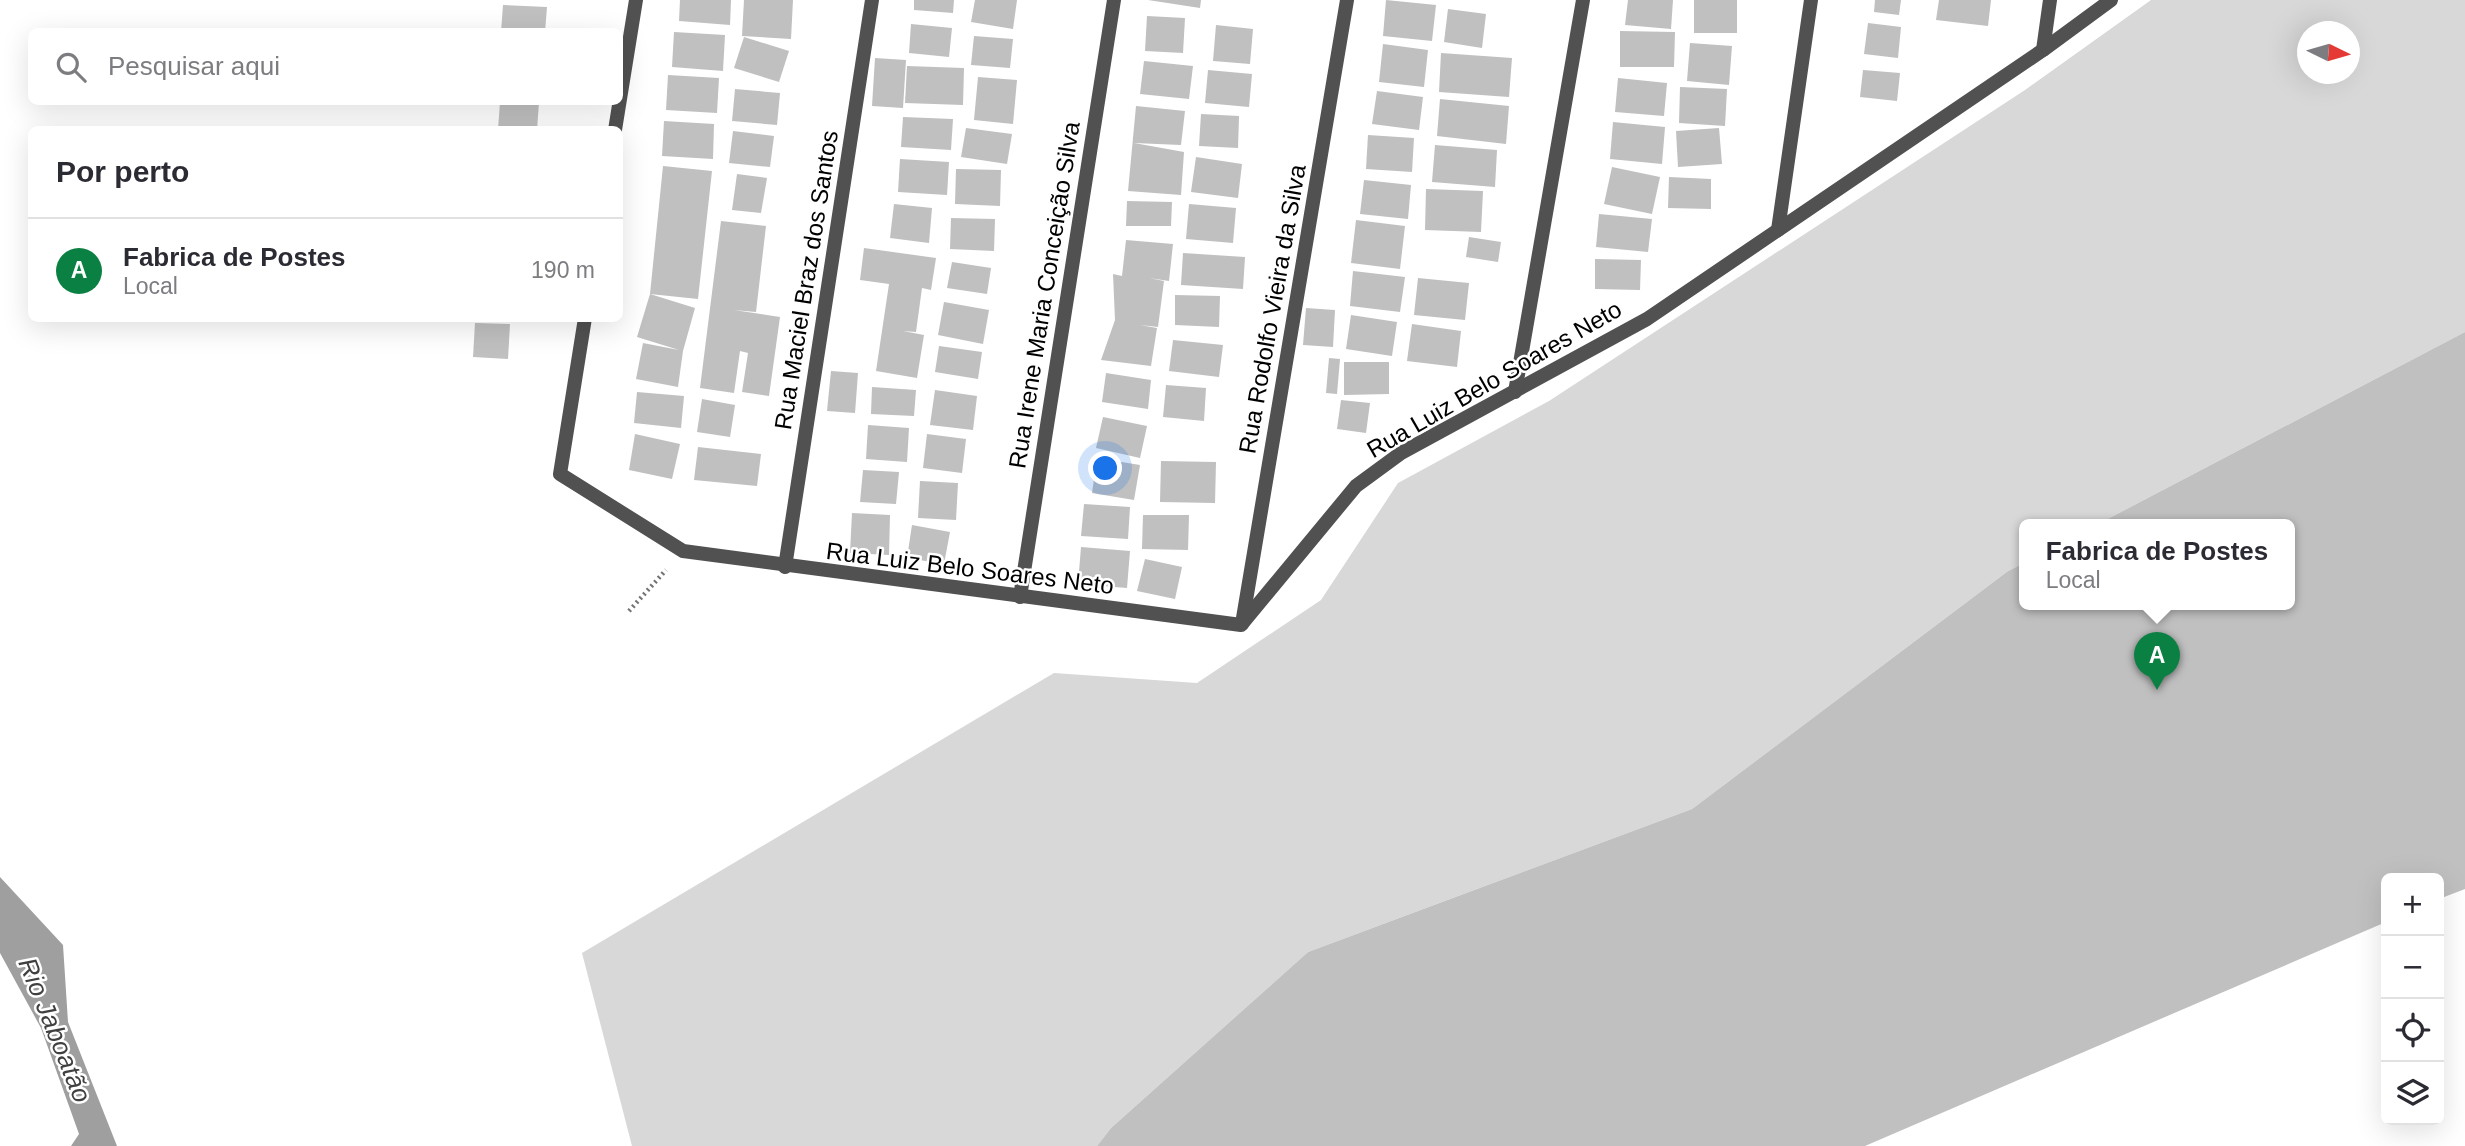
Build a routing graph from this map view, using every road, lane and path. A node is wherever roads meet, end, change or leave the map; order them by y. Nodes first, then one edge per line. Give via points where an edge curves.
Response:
1 (636, 0) edge
2 (872, 0) edge
3 (1114, 0) edge
4 (1347, 0) edge
5 (1584, 0) edge
6 (1811, 0) edge
7 (2050, 0) edge
8 (2111, 0) edge
9 (2043, 50) junction
10 (623, 80) edge
11 (619, 105) edge
12 (616, 126) edge
13 (1778, 230) junction
14 (584, 322) edge
15 (1515, 392) junction
16 (683, 551) junction
17 (785, 567) junction
18 (1020, 597) junction
19 (629, 611) dead end
20 (1241, 625) junction

1 - 10 street
2 - 17 street, Rua Maciel Braz dos Santos
3 - 18 street, Rua Irene Maria Conceição Silva
4 - 20 street, Rua Rodolfo Vieira da Silva
5 - 15 street
6 - 13 street
7 - 9 street
8 - 9 street, Rua Luiz Belo Soares Neto
9 - 13 street, Rua Luiz Belo Soares Neto
11 - 12 street
13 - 15 street, Rua Luiz Belo Soares Neto via 1647,318
14 - 16 street, Rua Luiz Belo Soares Neto via 560,474
15 - 20 street, Rua Luiz Belo Soares Neto via 1401,453 1356,486
16 - 17 street, Rua Luiz Belo Soares Neto
16 - 19 path
17 - 18 street, Rua Luiz Belo Soares Neto
18 - 20 street, Rua Luiz Belo Soares Neto

